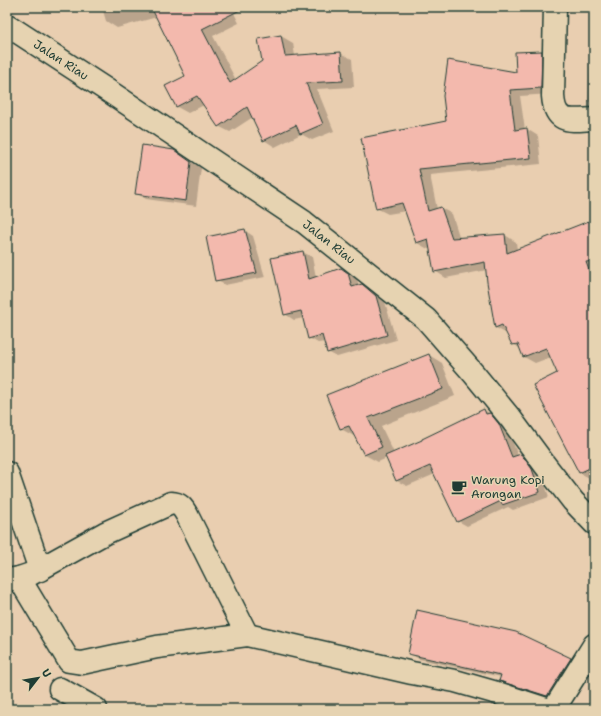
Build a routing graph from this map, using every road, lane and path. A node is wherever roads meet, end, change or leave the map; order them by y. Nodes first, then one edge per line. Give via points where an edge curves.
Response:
1 (555, 7) edge
2 (7, 25) edge
3 (594, 119) edge
4 (7, 473) edge
5 (594, 522) edge
6 (40, 570) junction
7 (13, 579) edge
8 (247, 636) junction
9 (594, 645) edge
10 (60, 689) dead end
11 (96, 709) edge
12 (546, 709) edge
13 (554, 709) edge

1 - 3 street via 555,109 558,115 566,119
2 - 5 street, Jalan Riau via 304,222 426,318 511,419 573,501
4 - 6 street
6 - 7 street
6 - 8 street via 105,533 175,503 181,506 187,515
7 - 8 street via 69,661 82,663 157,647
8 - 12 street via 455,681
9 - 13 street
10 - 11 street

